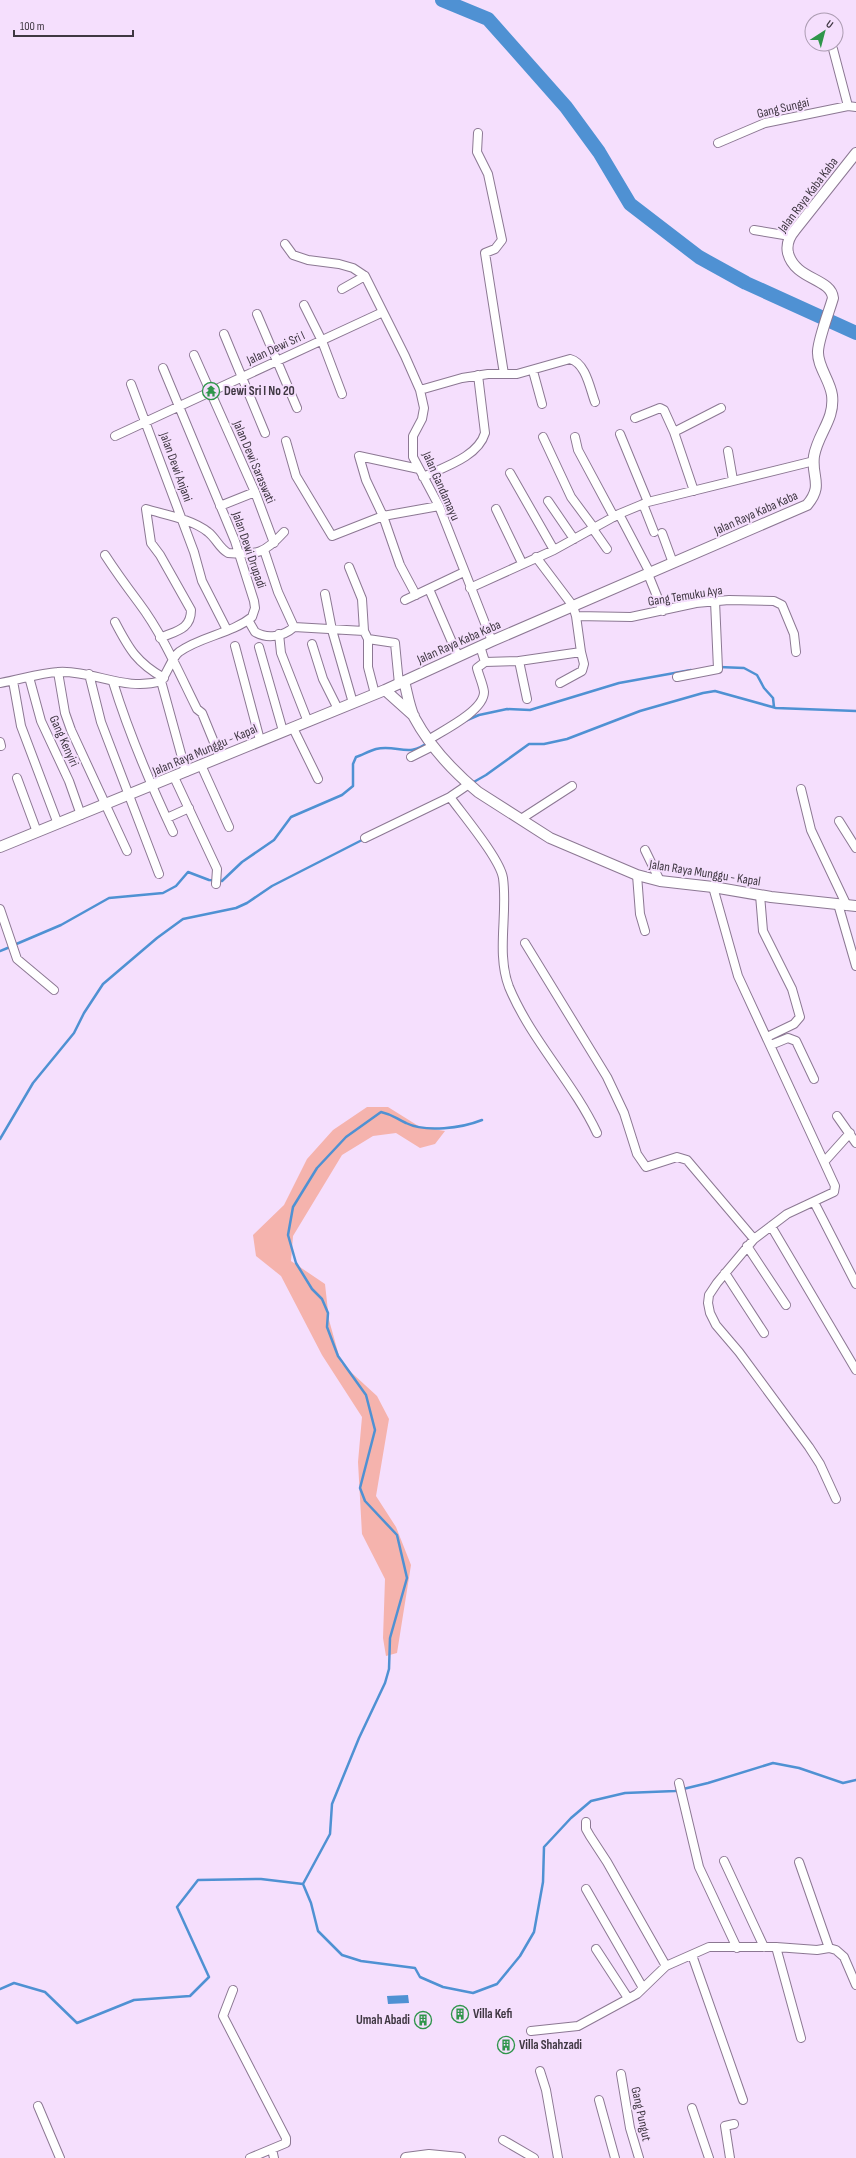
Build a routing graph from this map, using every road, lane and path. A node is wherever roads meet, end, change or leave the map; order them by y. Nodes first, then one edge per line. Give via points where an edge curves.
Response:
1 (834, 52) edge
2 (852, 106) edge
3 (478, 133) dead end
4 (718, 143) dead end
5 (856, 153) edge
6 (754, 230) dead end
7 (790, 236) junction
8 (285, 244) dead end
9 (365, 276) junction
10 (342, 289) dead end
11 (304, 305) dead end
12 (383, 312) junction
13 (257, 314) dead end
14 (224, 334) dead end
15 (322, 341) junction
16 (194, 355) dead end
17 (277, 361) junction
18 (163, 368) dead end
19 (533, 371) junction
20 (504, 374) junction
21 (478, 375) junction
22 (243, 377) junction
23 (131, 384) dead end
24 (420, 390) junction
25 (211, 391) junction
26 (342, 394) dead end
27 (595, 402) dead end
28 (542, 404) dead end
29 (179, 406) junction
30 (297, 408) dead end
31 (721, 408) dead end
32 (635, 418) dead end
33 (146, 422) junction
34 (674, 432) junction
35 (265, 433) dead end
36 (620, 434) dead end
37 (115, 436) dead end
38 (543, 437) dead end
39 (575, 438) dead end
40 (286, 441) dead end
41 (728, 451) dead end
42 (814, 461) junction
43 (419, 469) junction
44 (510, 473) dead end
45 (423, 477) junction
46 (732, 480) junction
47 (694, 491) junction
48 (255, 492) junction
49 (548, 501) dead end
50 (646, 503) junction
51 (220, 506) junction
52 (439, 506) junction
53 (496, 509) dead end
54 (383, 516) junction
55 (617, 516) junction
56 (183, 521) junction
57 (594, 529) junction
58 (284, 532) dead end
59 (574, 539) junction
60 (274, 543) junction
61 (607, 549) dead end
62 (264, 550) junction
63 (554, 550) junction
64 (239, 553) junction
65 (105, 555) dead end
66 (536, 557) junction
67 (522, 563) junction
68 (674, 563) junction
69 (349, 568) dead end
70 (464, 572) junction
71 (649, 574) junction
72 (470, 588) junction
73 (429, 589) junction
74 (325, 594) dead end
75 (416, 595) junction
76 (405, 600) dead end
77 (715, 601) junction
78 (574, 611) junction
79 (663, 611) junction
80 (248, 620) junction
81 (115, 622) dead end
82 (294, 627) junction
83 (227, 630) junction
84 (332, 630) junction
85 (366, 635) junction
86 (280, 637) junction
87 (160, 638) junction
88 (492, 641) junction
89 (312, 644) dead end
90 (235, 646) dead end
91 (480, 646) junction
92 (259, 647) dead end
93 (581, 652) junction
94 (796, 652) dead end
95 (458, 656) junction
96 (519, 661) junction
97 (173, 662) junction
98 (485, 662) junction
99 (58, 672) junction
100 (89, 674) junction
101 (29, 677) junction
102 (677, 677) dead end
103 (162, 680) junction
104 (12, 681) junction
105 (113, 682) junction
106 (402, 682) junction
107 (0, 683) edge
108 (560, 683) dead end
109 (385, 690) junction
110 (375, 694) junction
111 (527, 699) dead end
112 (353, 702) junction
113 (338, 709) junction
114 (414, 716) junction
115 (308, 722) junction
116 (288, 730) junction
117 (260, 740) junction
118 (430, 743) junction
119 (220, 757) junction
120 (412, 757) dead end
121 (201, 765) junction
122 (186, 772) junction
123 (174, 777) junction
124 (17, 778) dead end
125 (318, 779) dead end
126 (151, 786) junction
127 (572, 786) dead end
128 (466, 787) junction
129 (801, 789) dead end
130 (129, 796) junction
131 (450, 797) junction
132 (104, 806) junction
133 (189, 808) junction
134 (81, 815) junction
135 (167, 818) junction
136 (521, 820) junction
137 (839, 820) dead end
138 (58, 824) junction
139 (229, 826) dead end
140 (37, 832) junction
141 (173, 832) dead end
142 (364, 838) dead end
143 (0, 846) edge
144 (856, 848) edge
145 (645, 850) dead end
146 (126, 851) dead end
147 (159, 874) dead end
148 (637, 874) junction
149 (660, 881) junction
150 (216, 884) dead end
151 (713, 887) junction
152 (760, 896) junction
153 (847, 905) edge
154 (0, 909) edge
155 (645, 931) dead end
156 (525, 943) dead end
157 (856, 966) edge
158 (54, 990) dead end
159 (767, 1037) junction
160 (771, 1046) junction
161 (814, 1080) dead end
162 (837, 1116) dead end
163 (598, 1133) dead end
164 (850, 1133) junction
165 (856, 1143) edge
166 (824, 1162) junction
167 (814, 1202) junction
168 (771, 1226) junction
169 (754, 1239) junction
170 (747, 1246) junction
171 (725, 1273) junction
172 (856, 1284) edge
173 (786, 1305) dead end
174 (764, 1333) dead end
175 (856, 1370) edge
176 (836, 1499) dead end
177 (679, 1783) dead end
178 (586, 1822) dead end
179 (724, 1861) dead end
180 (799, 1862) dead end
181 (586, 1889) dead end
182 (764, 1947) junction
183 (776, 1947) junction
184 (737, 1948) junction
185 (829, 1948) junction
186 (596, 1949) dead end
187 (692, 1955) junction
188 (666, 1966) junction
189 (856, 1985) edge
190 (642, 1988) junction
191 (233, 1990) dead end
192 (628, 1998) junction
193 (531, 2031) dead end
194 (801, 2038) dead end
195 (540, 2070) dead end
196 (621, 2074) dead end
197 (599, 2100) dead end
198 (743, 2100) dead end
199 (38, 2106) dead end
200 (692, 2108) dead end
201 (734, 2124) dead end
202 (503, 2140) dead end
203 (272, 2149) junction
204 (60, 2158) edge
205 (250, 2158) edge
206 (274, 2158) edge
207 (406, 2158) edge
208 (460, 2158) edge
209 (534, 2158) edge
210 (558, 2158) edge
211 (615, 2158) edge
212 (639, 2158) edge
213 (709, 2158) edge
214 (730, 2158) edge

1 - 2 street
2 - 4 street, Gang Sungai via 765,123
3 - 20 street via 478,152 488,174 502,240 495,249 485,253
5 - 7 street, Jalan Raya Kaba Kaba
6 - 7 street
7 - 42 street, Jalan Raya Kaba Kaba via 787,248 791,262 799,271 830,289 834,298 818,352 830,388 832,406 828,425 817,445
8 - 9 street via 293,255 353,268
9 - 10 street
9 - 12 street, Jalan Gandamayu
11 - 15 street
12 - 15 street, Jalan Dewi Sri I
12 - 24 street, Jalan Gandamayu
13 - 17 street
14 - 22 street
15 - 17 street, Jalan Dewi Sri I
15 - 26 street
16 - 25 street, Jalan Dewi Saraswati
17 - 22 street, Jalan Dewi Sri I
17 - 30 street
18 - 29 street, Jalan Dewi Drupadi
19 - 20 street
19 - 27 street via 570,359 575,360 582,368
19 - 28 street
20 - 21 street
21 - 24 street
21 - 45 street via 485,433 483,440 466,456
22 - 25 street, Jalan Dewi Sri I
22 - 35 street
23 - 33 street, Jalan Dewi Anjani
24 - 43 street, Jalan Gandamayu via 424,408 412,443 413,457
25 - 29 street, Jalan Dewi Sri I
25 - 48 street, Jalan Dewi Saraswati
29 - 33 street, Jalan Dewi Sri I
29 - 51 street, Jalan Dewi Drupadi
31 - 34 street
32 - 34 street via 662,409
33 - 37 street, Jalan Dewi Sri I
33 - 56 street, Jalan Dewi Anjani
34 - 47 street
36 - 50 street
38 - 57 street via 571,497
39 - 55 street via 578,450
40 - 54 street via 296,476 332,536
41 - 46 street
42 - 46 street
42 - 68 street, Jalan Raya Kaba Kaba via 817,485 813,498 804,506
43 - 45 street, Jalan Gandamayu
43 - 54 street via 359,456 366,480
44 - 63 street
45 - 52 street, Jalan Gandamayu
46 - 47 street
47 - 50 street
48 - 51 street
48 - 60 street, Jalan Dewi Saraswati
49 - 59 street
50 - 55 street
50 - 68 street
51 - 64 street, Jalan Dewi Drupadi
52 - 54 street
52 - 70 street, Jalan Gandamayu
53 - 67 street
54 - 75 street via 400,565
55 - 57 street
55 - 71 street
56 - 64 street via 208,532 224,551
56 - 83 street, Jalan Dewi Anjani via 202,581
56 - 87 street via 146,509 151,543 191,610 191,617 186,626
57 - 59 street
57 - 61 street
58 - 60 street
59 - 63 street
60 - 62 street
62 - 64 street via 258,553
62 - 82 street via 278,592
63 - 66 street
64 - 80 street, Jalan Dewi Drupadi via 255,608
65 - 87 street
66 - 67 street
66 - 78 street
67 - 72 street
68 - 71 street, Jalan Raya Kaba Kaba
69 - 85 street via 362,599
70 - 72 street, Jalan Gandamayu
70 - 73 street
71 - 78 street, Jalan Raya Kaba Kaba
71 - 79 street
72 - 88 street, Jalan Gandamayu
73 - 75 street
73 - 95 street
74 - 84 street
75 - 76 street
77 - 79 street, Gang Temuku Aya
77 - 94 street, Gang Temuku Aya via 752,600 780,603 794,634
77 - 102 street via 718,666
78 - 79 street, Gang Temuku Aya via 631,617
78 - 88 street, Jalan Raya Kaba Kaba
78 - 93 street
80 - 83 street
80 - 86 street via 255,632 260,635
81 - 103 street via 134,656
82 - 84 street
82 - 86 street
83 - 97 street via 204,638 178,653
84 - 85 street
84 - 112 street
85 - 106 street via 395,643
85 - 110 street via 368,667
86 - 115 street via 281,653
87 - 97 street
88 - 91 street, Jalan Raya Kaba Kaba
89 - 113 street via 323,679
90 - 117 street
91 - 95 street, Jalan Raya Kaba Kaba
91 - 98 street
92 - 116 street
93 - 96 street
93 - 108 street via 584,664 582,671
95 - 106 street, Jalan Raya Kaba Kaba
96 - 98 street
96 - 111 street
97 - 103 street
97 - 119 street via 196,709 202,713
98 - 118 street via 478,668 484,694 477,707
99 - 100 street
99 - 101 street
99 - 132 street via 67,720
100 - 105 street
100 - 130 street via 101,722
101 - 104 street
101 - 134 street, Gang Kenyiri via 41,721 69,781
103 - 105 street via 148,686
103 - 122 street
104 - 107 street
104 - 138 street via 21,726
105 - 126 street
106 - 109 street, Jalan Raya Kaba Kaba
106 - 114 street, Jalan Raya Munggu - Kapal
109 - 110 street, Jalan Raya Munggu - Kapal
109 - 114 street, Jalan Raya Munggu - Kapal
110 - 112 street, Jalan Raya Munggu - Kapal
112 - 113 street, Jalan Raya Munggu - Kapal
113 - 115 street, Jalan Raya Munggu - Kapal
114 - 118 street, Jalan Raya Munggu - Kapal
115 - 116 street, Jalan Raya Munggu - Kapal
116 - 117 street, Jalan Raya Munggu - Kapal
116 - 125 street
117 - 119 street, Jalan Raya Munggu - Kapal
118 - 120 street
118 - 128 street, Jalan Raya Munggu - Kapal
119 - 121 street, Jalan Raya Munggu - Kapal
121 - 122 street, Jalan Raya Munggu - Kapal
121 - 139 street
122 - 123 street, Jalan Raya Munggu - Kapal
123 - 126 street, Jalan Raya Munggu - Kapal
123 - 133 street
124 - 140 street
126 - 130 street, Jalan Raya Munggu - Kapal
126 - 135 street
127 - 136 street
128 - 131 street
128 - 136 street, Jalan Raya Munggu - Kapal
129 - 153 street via 810,830
130 - 132 street, Jalan Raya Munggu - Kapal
130 - 147 street
131 - 142 street
131 - 163 street via 501,870 505,903 503,966 509,985 547,1052 585,1107
132 - 134 street, Jalan Raya Munggu - Kapal
132 - 146 street
133 - 135 street
133 - 150 street via 217,869
134 - 138 street, Jalan Raya Munggu - Kapal
135 - 141 street
136 - 148 street, Jalan Raya Munggu - Kapal via 550,838
137 - 144 street
138 - 140 street, Jalan Raya Munggu - Kapal
140 - 143 street, Jalan Raya Munggu - Kapal
145 - 149 street
148 - 149 street, Jalan Raya Munggu - Kapal
148 - 155 street via 640,914
149 - 151 street, Jalan Raya Munggu - Kapal
151 - 152 street, Jalan Raya Munggu - Kapal
151 - 159 street via 738,976
152 - 153 street, Jalan Raya Munggu - Kapal
152 - 159 street via 763,931 792,989 800,1017 794,1024
153 - 157 street
154 - 158 street via 17,959
156 - 169 street via 606,1077 624,1113 637,1154 646,1167 677,1157 687,1160
159 - 160 street
160 - 161 street via 788,1038 796,1041
160 - 166 street
162 - 164 street
164 - 165 street
164 - 166 street
166 - 167 street via 835,1189 831,1194
167 - 168 street via 787,1214
167 - 172 street
168 - 169 street
168 - 175 street
169 - 170 street
170 - 171 street
170 - 173 street
171 - 174 street
171 - 176 street via 709,1295 710,1314 813,1452
177 - 184 street via 698,1867
178 - 188 street via 586,1829
179 - 182 street
180 - 185 street
181 - 190 street
182 - 183 street
182 - 184 street
183 - 185 street via 817,1950
183 - 194 street
184 - 187 street via 709,1947
185 - 189 street via 844,1958
186 - 192 street
187 - 188 street
187 - 198 street
188 - 190 street
190 - 192 street
191 - 203 street via 223,2016 286,2138 286,2144
192 - 193 street via 578,2026
195 - 210 street
196 - 212 street, Gang Pungut via 630,2128
197 - 211 street
199 - 204 street
200 - 213 street
201 - 214 street via 726,2126
202 - 209 street
203 - 205 street
203 - 206 street
207 - 208 street via 429,2155

